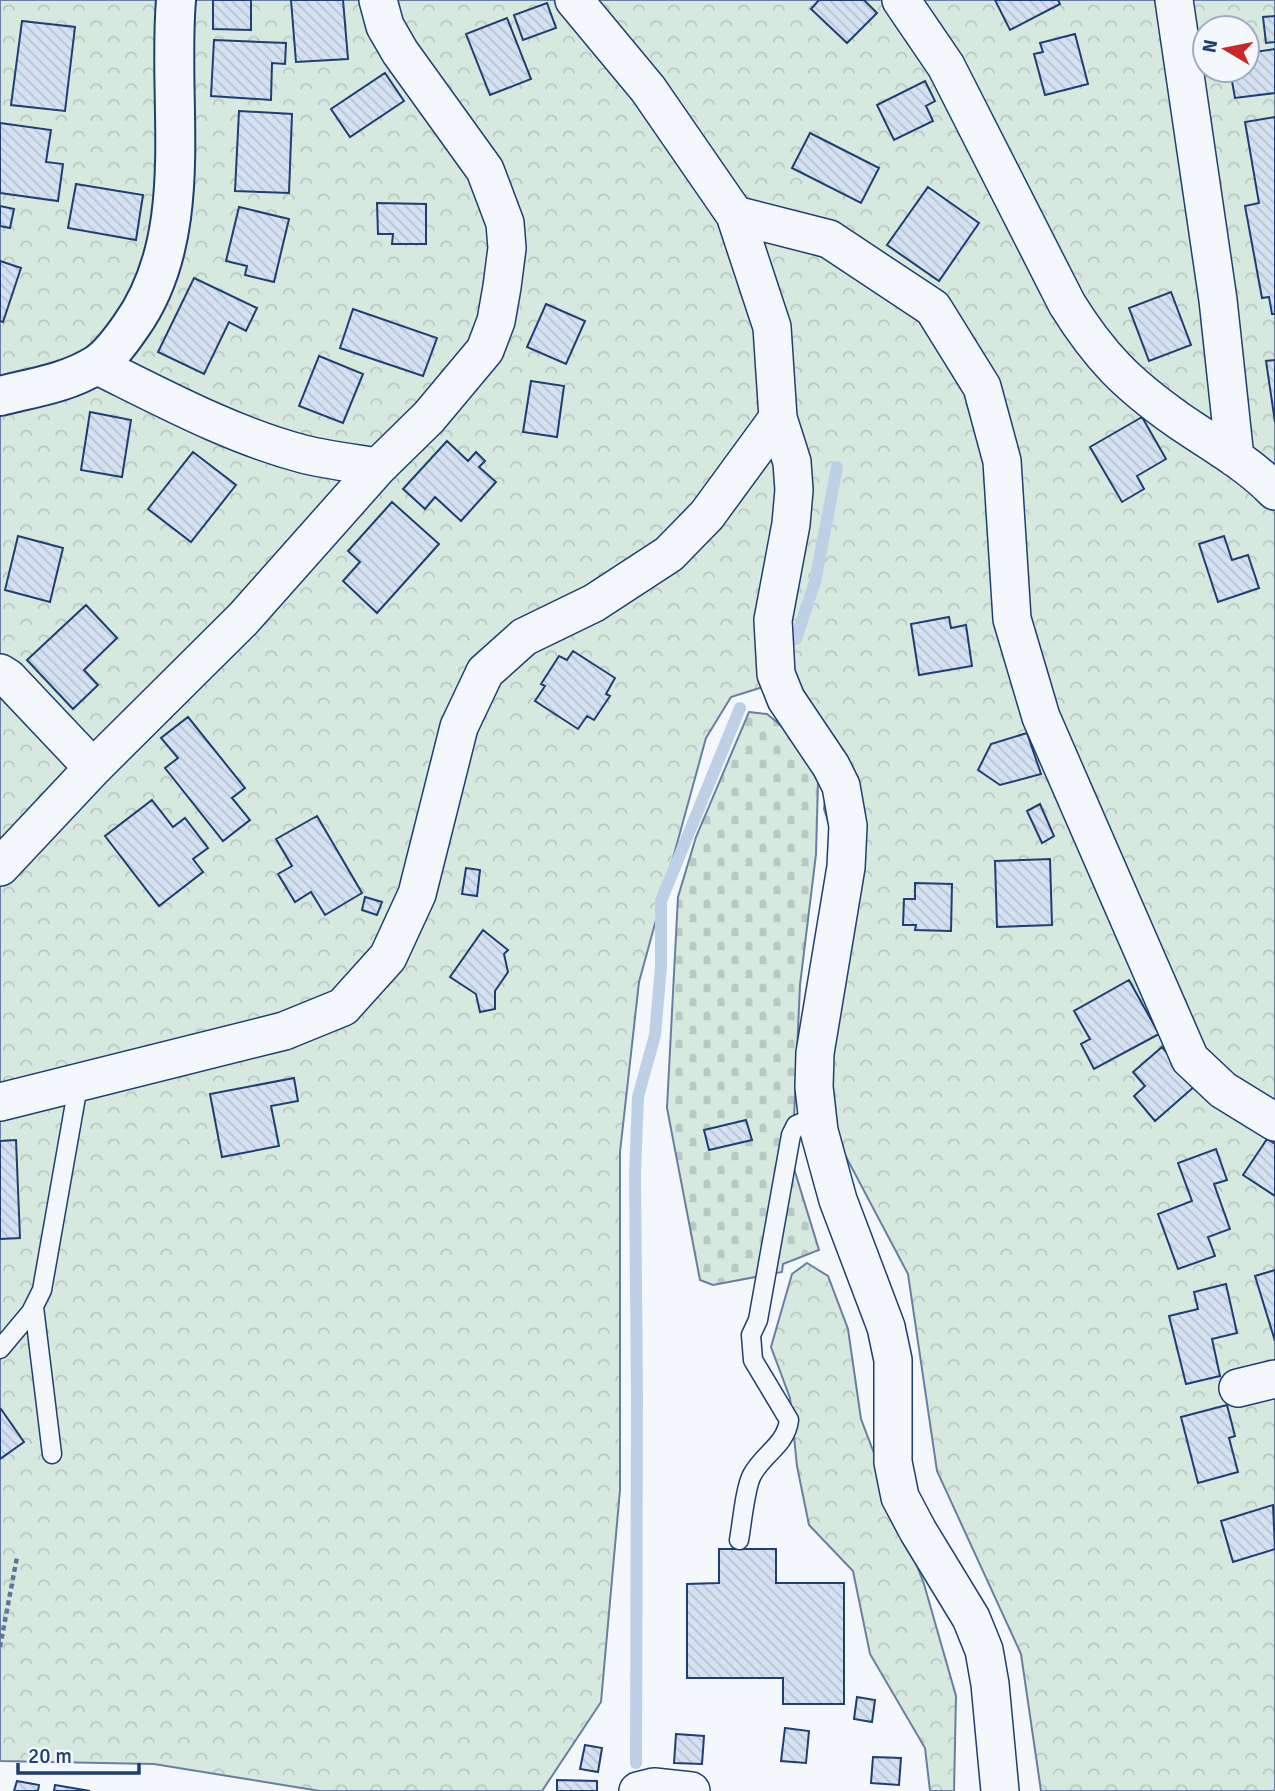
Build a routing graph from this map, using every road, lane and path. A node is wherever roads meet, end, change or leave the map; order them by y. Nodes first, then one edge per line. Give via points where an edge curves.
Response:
1 (176, 0) edge
2 (378, 0) edge
3 (574, 0) edge
4 (901, 0) edge
5 (1174, 0) edge
6 (735, 215) junction
7 (96, 365) junction
8 (0, 396) edge
9 (778, 418) junction
10 (1236, 458) junction
11 (377, 467) junction
12 (1275, 491) edge
13 (0, 673) edge
14 (93, 768) junction
15 (0, 867) edge
16 (76, 1083) junction
17 (0, 1102) edge
18 (817, 1115) junction
19 (1275, 1122) edge
20 (34, 1307) junction
21 (0, 1349) edge
22 (1275, 1380) edge
23 (1238, 1388) dead end
24 (52, 1454) dead end
25 (739, 1541) dead end
26 (17, 1557) dead end
27 (0, 1647) edge
28 (638, 1791) edge
29 (691, 1791) edge
30 (1000, 1791) edge

1 - 7 street via 170,228 144,308
2 - 11 street via 385,26 400,51 485,170 505,223 507,248 496,321 485,350 429,417
3 - 6 street via 648,89
4 - 10 street via 946,66 1089,340 1134,387
5 - 10 street
6 - 9 street via 772,327
6 - 19 street via 829,239 933,308 982,387 1002,461 1012,620 1041,717 1190,1059 1223,1090
7 - 8 street via 55,383
7 - 11 street via 239,432 303,454
9 - 16 street via 707,515 669,554 594,603 524,637 485,672 459,727 417,894 388,957 343,1007 284,1031
9 - 18 street via 792,462 794,490 773,620 776,674 786,699 841,786 848,827 846,867 815,1053
10 - 12 street
11 - 14 street via 243,620
13 - 14 street
14 - 15 street
16 - 17 street
16 - 20 lane via 42,1290
18 - 25 lane via 796,1125 791,1135 758,1320 751,1335 753,1360 789,1420 788,1429 752,1473
18 - 30 street via 830,1174 886,1327 893,1360 893,1462 900,1497 971,1618 984,1650
20 - 21 lane
20 - 24 lane
22 - 23 street
26 - 27 path
28 - 29 street via 654,1787

